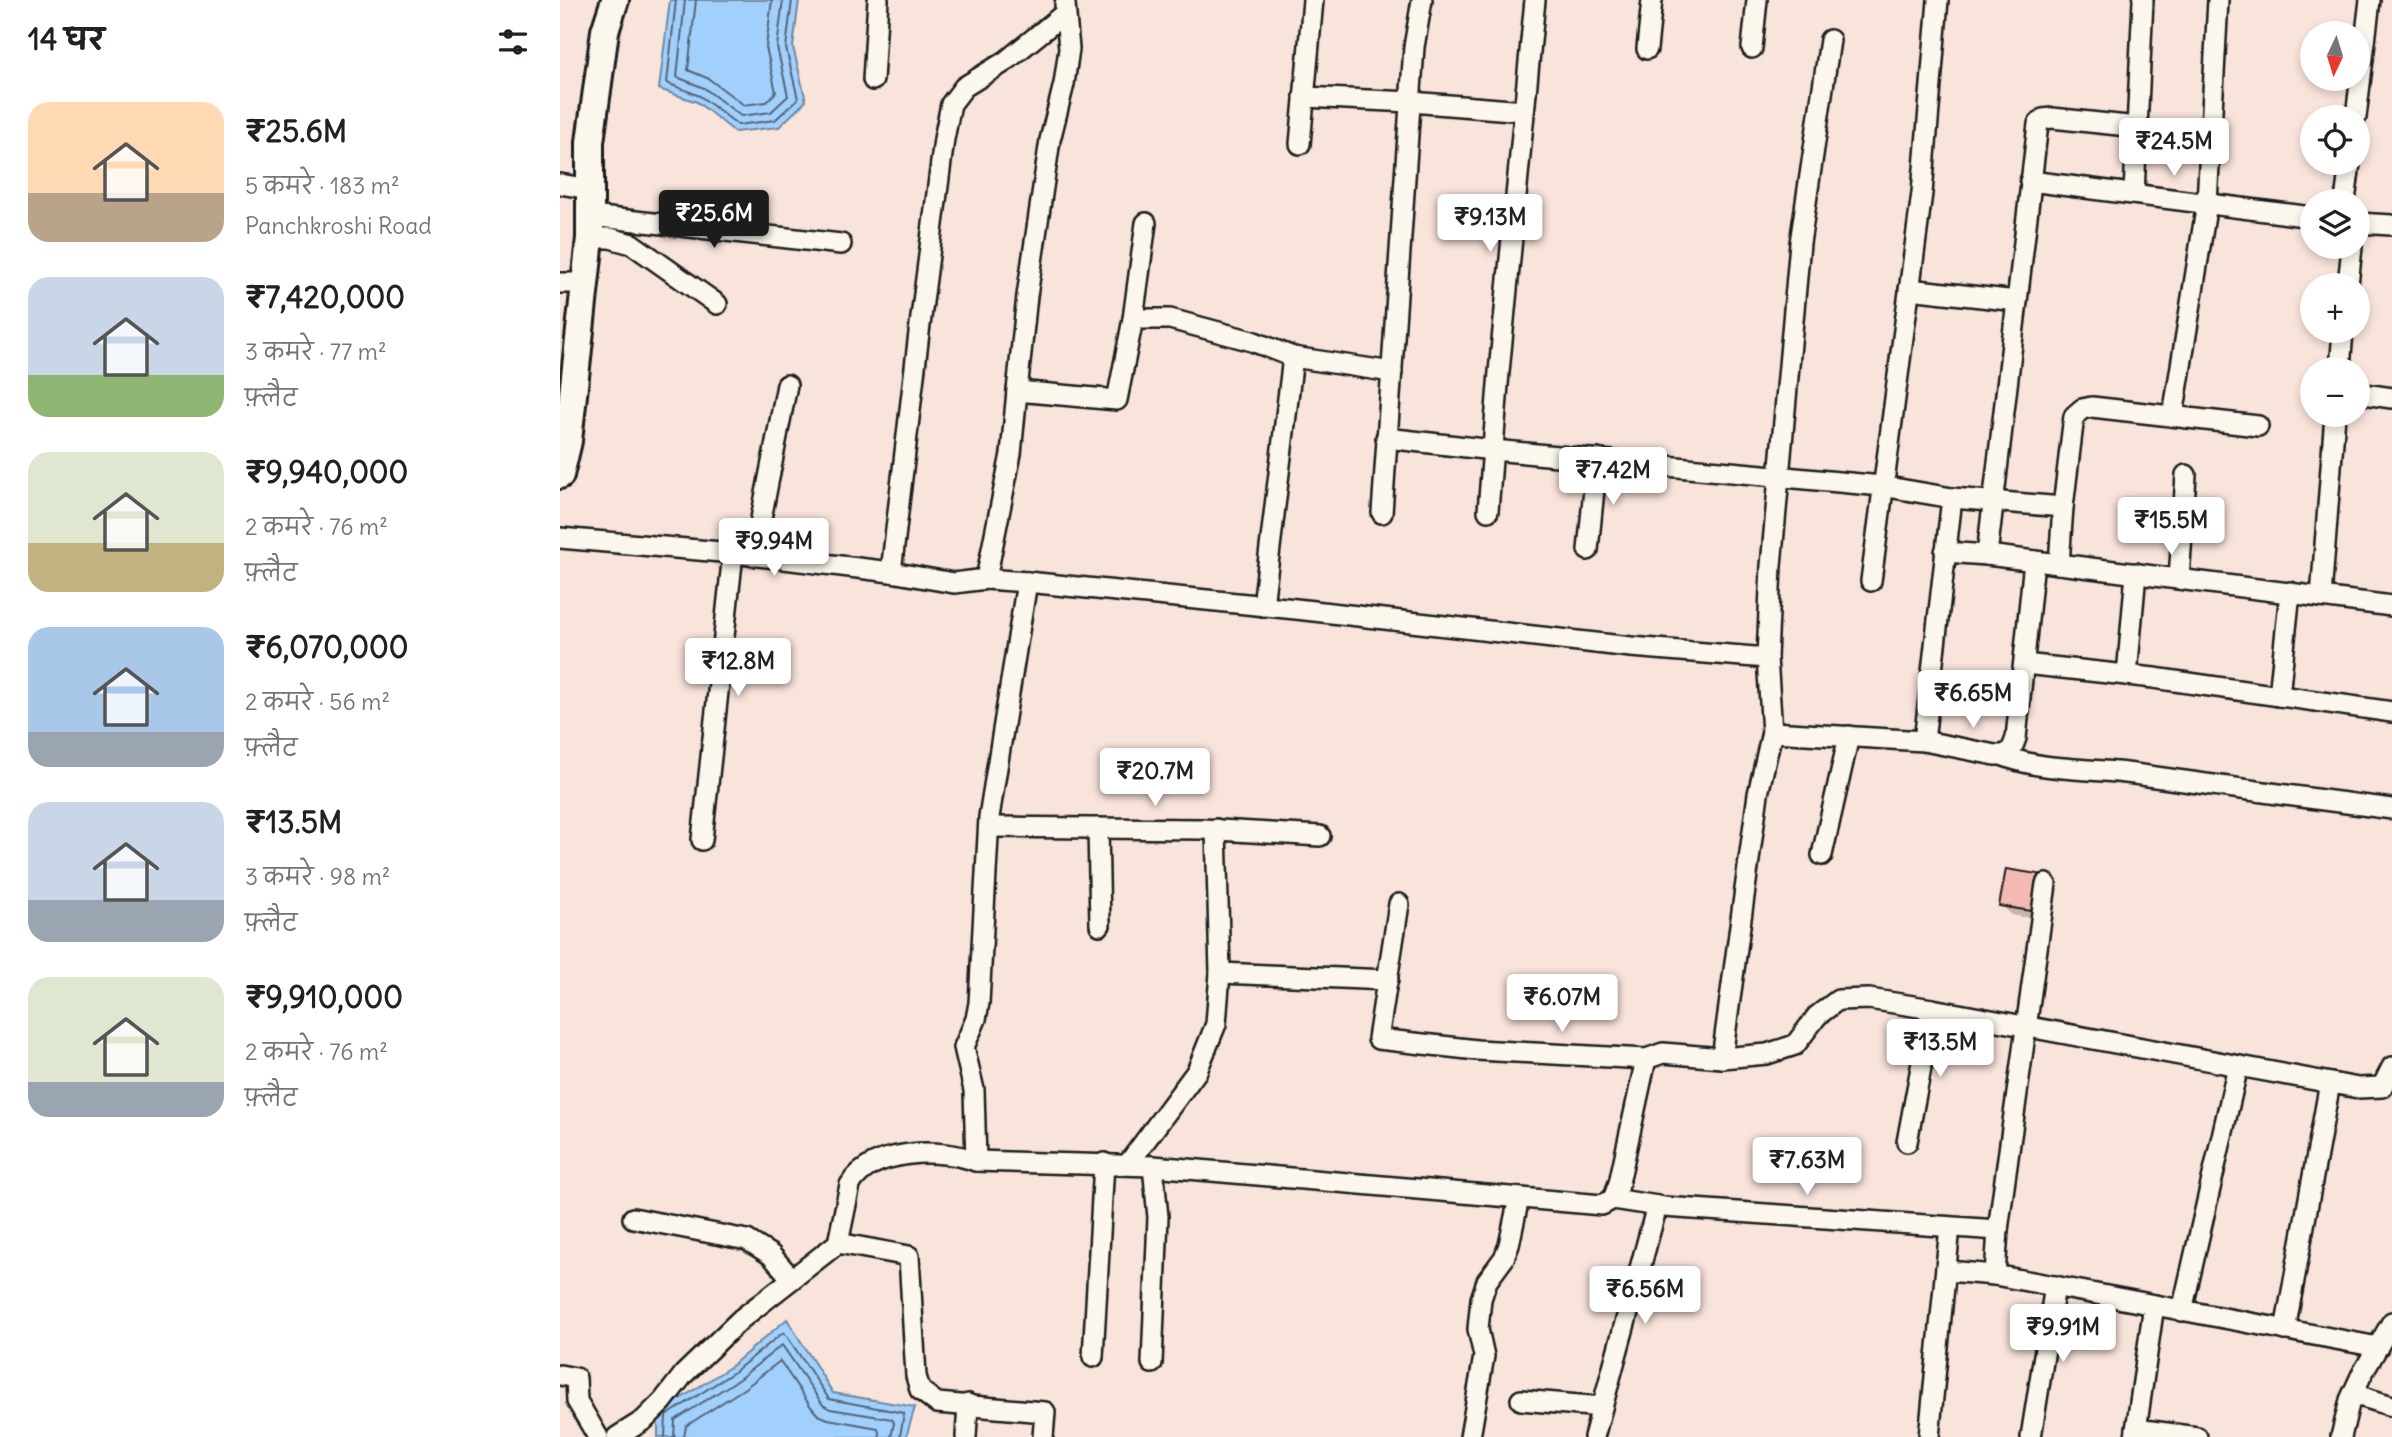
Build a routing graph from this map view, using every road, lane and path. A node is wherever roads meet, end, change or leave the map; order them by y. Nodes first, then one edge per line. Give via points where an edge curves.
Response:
1 (615, 0) edge
2 (878, 0) edge
3 (1313, 0) edge
4 (1422, 0) edge
5 (1535, 0) edge
6 (1652, 0) edge
7 (1757, 0) edge
8 (1938, 0) edge
9 (2143, 0) edge
10 (2218, 0) edge
11 (2370, 0) edge
12 (1065, 7) edge
13 (1830, 40) dead end
14 (1647, 48) dead end
15 (1752, 48) dead end
16 (873, 80) dead end
17 (1304, 97) junction
18 (1410, 102) junction
19 (2357, 105) edge
20 (1524, 111) junction
21 (2137, 127) junction
22 (1300, 144) dead end
23 (2030, 181) junction
24 (560, 184) edge
25 (589, 189) junction
26 (2134, 193) junction
27 (2207, 203) junction
28 (2300, 215) edge
29 (1146, 223) dead end
30 (2370, 224) edge
31 (2392, 225) edge
32 (591, 227) junction
33 (841, 244) dead end
34 (573, 283) edge
35 (1909, 289) junction
36 (2017, 300) junction
37 (717, 304) dead end
38 (1133, 319) junction
39 (1293, 357) junction
40 (1392, 372) junction
41 (788, 386) dead end
42 (1017, 391) junction
43 (2370, 395) edge
44 (2392, 398) edge
45 (2173, 416) junction
46 (2258, 426) dead end
47 (2334, 427) edge
48 (1386, 438) junction
49 (1493, 450) junction
50 (1597, 459) junction
51 (560, 475) edge
52 (2186, 475) dead end
53 (1780, 476) junction
54 (1882, 486) junction
55 (1952, 498) junction
56 (1993, 501) junction
57 (2063, 507) junction
58 (1488, 511) dead end
59 (1382, 513) dead end
60 (560, 538) edge
61 (1588, 550) dead end
62 (1945, 552) junction
63 (733, 553) junction
64 (754, 555) junction
65 (1986, 555) junction
66 (2034, 561) junction
67 (2059, 564) junction
68 (891, 572) junction
69 (2136, 573) junction
70 (986, 579) junction
71 (2179, 579) junction
72 (1871, 581) dead end
73 (1027, 582) junction
74 (2290, 593) junction
75 (2321, 597) junction
76 (1263, 606) junction
77 (2392, 606) edge
78 (1767, 658) junction
79 (2024, 664) junction
80 (2127, 675) junction
81 (2279, 696) junction
82 (2392, 712) edge
83 (1772, 732) junction
84 (1849, 736) junction
85 (1924, 741) junction
86 (2004, 755) junction
87 (2392, 809) edge
88 (989, 827) junction
89 (1098, 828) junction
90 (1216, 829) junction
91 (1320, 836) dead end
92 (702, 839) dead end
93 (1822, 855) dead end
94 (2046, 884) dead end
95 (1399, 904) dead end
96 (1100, 925) dead end
97 (1220, 973) junction
98 (1388, 980) junction
99 (1932, 1009) junction
100 (2026, 1026) junction
101 (1722, 1058) junction
102 (1646, 1059) junction
103 (2238, 1066) junction
104 (2392, 1067) edge
105 (2330, 1083) junction
106 (2387, 1088) edge
107 (1908, 1142) dead end
108 (976, 1161) junction
109 (1104, 1163) junction
110 (1128, 1164) junction
111 (1153, 1166) junction
112 (1519, 1198) junction
113 (1613, 1199) junction
114 (1657, 1206) junction
115 (633, 1218) dead end
116 (1950, 1227) junction
117 (1998, 1230) junction
118 (838, 1243) junction
119 (1947, 1271) junction
120 (1995, 1275) junction
121 (792, 1279) junction
122 (2055, 1286) junction
123 (2154, 1305) junction
124 (2182, 1311) junction
125 (2392, 1322) edge
126 (2285, 1330) junction
127 (2378, 1347) junction
128 (1093, 1357) dead end
129 (1152, 1363) dead end
130 (560, 1375) edge
131 (2353, 1394) junction
132 (1521, 1400) dead end
133 (968, 1404) junction
134 (2392, 1406) edge
135 (1602, 1407) junction
136 (2136, 1433) edge
137 (598, 1437) edge
138 (618, 1437) edge
139 (966, 1437) edge
140 (1042, 1437) edge
141 (1469, 1437) edge
142 (1594, 1437) edge
143 (1929, 1437) edge
144 (2031, 1437) edge
145 (2197, 1437) edge
146 (2341, 1437) edge

1 - 25 street via 605,31 590,142
2 - 16 street
3 - 17 street
4 - 18 street
5 - 20 street
6 - 14 street
7 - 15 street
8 - 35 street
9 - 21 street
10 - 27 street
11 - 19 street
12 - 42 street via 1069,49 1046,166
12 - 68 street via 1006,61 964,87 951,104
13 - 53 street via 1800,243
17 - 18 street
17 - 22 street
18 - 20 street
18 - 40 street
20 - 49 street
21 - 23 street via 2043,119 2036,133
21 - 26 street
23 - 26 street
23 - 36 street
24 - 25 street
25 - 32 street
26 - 27 street
27 - 28 street
27 - 45 street
29 - 38 street
30 - 31 street
32 - 33 street
32 - 34 street
32 - 37 street via 610,239 632,244
34 - 51 street via 568,441
35 - 36 street
35 - 54 street
36 - 56 street
38 - 39 street via 1170,319
38 - 42 street via 1116,400
39 - 40 street
39 - 76 street
40 - 48 street
41 - 64 street
42 - 70 street via 1011,454
43 - 44 street
45 - 46 street
45 - 57 street via 2082,409 2074,416
47 - 75 street
48 - 49 street
48 - 59 street
49 - 50 street
49 - 58 street
50 - 53 street
50 - 61 street
52 - 71 street
53 - 54 street
53 - 78 street
54 - 55 street
54 - 72 street
55 - 56 street
55 - 62 street
56 - 57 street
56 - 65 street
57 - 67 street
60 - 63 street
62 - 65 street
62 - 85 street
63 - 64 street
63 - 92 street
64 - 68 street
65 - 66 street
66 - 67 street
66 - 79 street
67 - 69 street
68 - 70 street via 954,583
69 - 71 street
69 - 80 street
70 - 73 street
71 - 74 street
73 - 76 street
73 - 88 street
74 - 75 street
74 - 81 street
75 - 77 street
76 - 78 street
78 - 83 street
79 - 80 street
79 - 86 street via 2016,738 2012,751
80 - 81 street
81 - 82 street
83 - 84 street
83 - 101 street via 1758,794
84 - 85 street
84 - 93 street
85 - 86 street
86 - 87 street via 2025,764
88 - 89 street
88 - 108 street via 979,1003 964,1047 974,1090
89 - 90 street
89 - 96 street
90 - 91 street
90 - 97 street
94 - 100 street
95 - 98 street
97 - 98 street
97 - 110 street via 1216,1024 1197,1071
98 - 102 street via 1378,1039 1477,1050
99 - 100 street
99 - 101 street via 1869,999 1838,1000 1816,1016 1795,1045 1768,1054
99 - 107 street
100 - 103 street
100 - 117 street
101 - 102 street via 1663,1053
102 - 113 street
103 - 105 street
103 - 124 street
104 - 106 street
105 - 106 street
105 - 126 street
108 - 109 street
108 - 118 street via 928,1153 888,1159 862,1170 850,1185
109 - 110 street
109 - 128 street
110 - 111 street
111 - 112 street
111 - 129 street via 1158,1217
112 - 113 street via 1602,1205
112 - 141 street via 1509,1245 1481,1299 1478,1329 1484,1356
113 - 114 street
114 - 116 street
114 - 135 street
115 - 121 street via 747,1240 771,1255
116 - 117 street
116 - 119 street
117 - 120 street
118 - 121 street
118 - 133 street via 909,1256 920,1390 937,1402
119 - 120 street
119 - 143 street
120 - 122 street
121 - 138 street via 741,1319 644,1420
122 - 123 street
122 - 144 street
123 - 124 street
123 - 136 street
124 - 126 street
125 - 127 street
126 - 127 street
127 - 131 street
130 - 137 street via 576,1378 577,1401
131 - 134 street
131 - 146 street
132 - 135 street
133 - 139 street
133 - 140 street via 1045,1412
135 - 142 street
136 - 145 street

